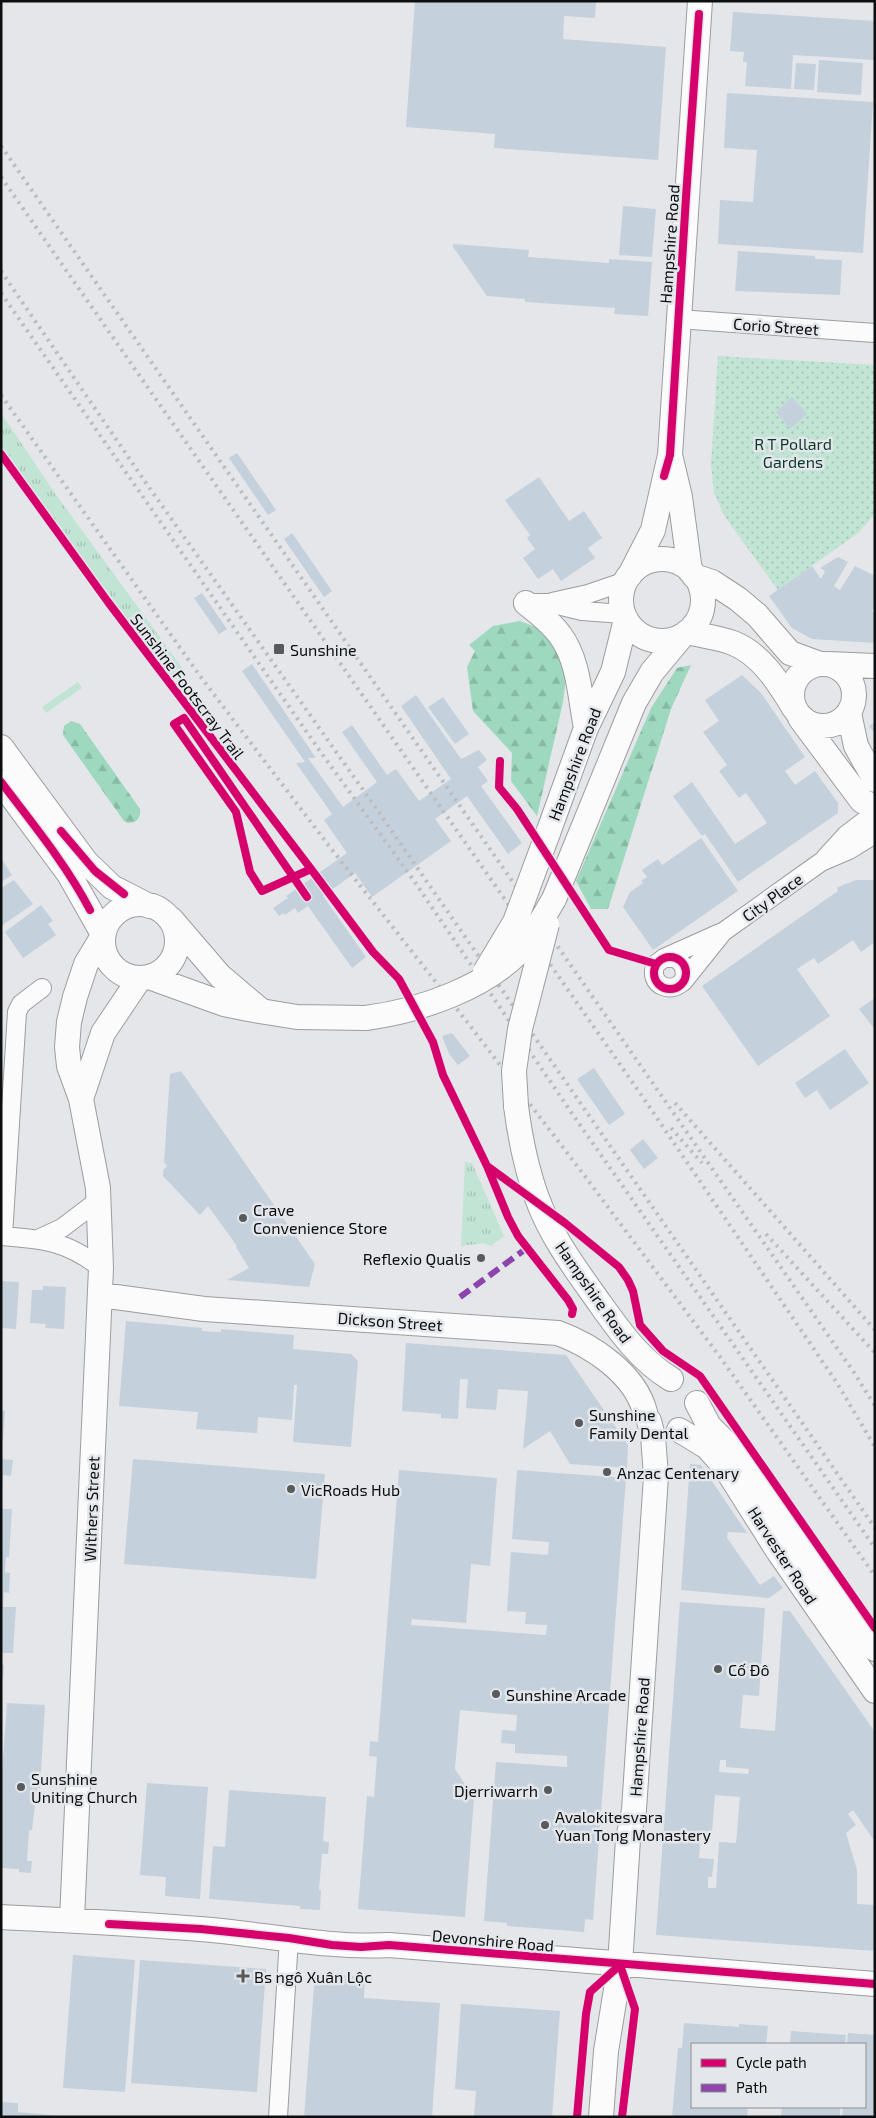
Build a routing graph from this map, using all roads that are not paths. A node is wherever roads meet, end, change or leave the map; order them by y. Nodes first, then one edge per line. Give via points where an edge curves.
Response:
1 (700, 1) edge
2 (678, 320) junction
3 (875, 334) edge
4 (670, 455) junction
5 (692, 574) junction
6 (628, 578) junction
7 (530, 603) junction
8 (624, 616) junction
9 (685, 634) junction
10 (823, 664) junction
11 (875, 666) edge
12 (875, 693) edge
13 (850, 710) junction
14 (795, 711) junction
15 (586, 728) junction
16 (2, 748) edge
17 (875, 780) edge
18 (1, 782) edge
19 (875, 807) edge
20 (875, 813) edge
21 (875, 834) edge
22 (821, 862) junction
23 (554, 898) junction
24 (156, 909) junction
25 (723, 932) junction
26 (103, 935) junction
27 (664, 958) junction
28 (144, 977) junction
29 (683, 982) junction
30 (473, 985) junction
31 (42, 988) dead end
32 (265, 1012) junction
33 (81, 1099) junction
34 (99, 1200) junction
35 (2, 1236) edge
36 (40, 1238) junction
37 (101, 1268) junction
38 (101, 1295) junction
39 (671, 1379) junction
40 (697, 1403) junction
41 (647, 1416) junction
42 (678, 1431) junction
43 (656, 1476) junction
44 (875, 1649) edge
45 (875, 1691) edge
46 (1, 1917) edge
47 (72, 1920) junction
48 (289, 1938) junction
49 (620, 1965) junction
50 (875, 1984) edge
51 (278, 2117) edge
52 (602, 2117) edge

1 - 2 street, Hampshire Road
2 - 3 street, Corio Street
2 - 4 street, Hampshire Road
4 - 5 street, Hampshire Road
4 - 6 street, Hampshire Road via 653,530
5 - 6 street via 676,562 659,560 643,564
5 - 9 street via 703,601 698,619
5 - 10 street via 712,582 738,599 757,615 790,653
6 - 7 street via 588,594
6 - 8 street via 621,598
7 - 8 street
7 - 15 street via 551,623 568,647
8 - 9 street via 638,633 655,641
8 - 15 street, Hampshire Road via 612,672
9 - 14 street via 734,643 750,653 773,677
9 - 23 street, Hampshire Road via 652,672 634,703
10 - 11 street
10 - 13 street via 838,668 848,677 854,694
10 - 14 street via 810,667 797,677 791,692
12 - 13 street
13 - 14 street via 840,721 823,727 811,725
13 - 17 street via 856,746
14 - 19 street via 862,801
15 - 30 street, Hampshire Road, bridge via 515,922 486,971
16 - 24 street via 86,862 112,887
18 - 26 street via 69,874
20 - 22 street, City Place via 846,835
21 - 22 street, City Place via 850,850
22 - 25 street, City Place
23 - 30 street, Hampshire Road, bridge via 524,946 502,966
23 - 39 street, Hampshire Road, bridge via 528,992 514,1071 516,1106 527,1168 537,1199 563,1250 621,1332 652,1366
24 - 26 street via 135,905 121,910 110,920
24 - 28 street via 170,921 176,933 175,951 166,967
24 - 32 street, Hampshire Road via 179,927 220,976
25 - 27 street, City Place
25 - 29 street, City Place
26 - 28 street via 103,949 112,966 127,976
26 - 33 street, Withers Street via 86,964 69,1022 68,1056
27 - 29 street via 676,958 682,963 686,974
27 - 29 street via 654,968 658,984 671,988
28 - 32 street, Hampshire Road via 224,1004
28 - 33 street, Withers Street via 102,1034
30 - 32 street, Hampshire Road, bridge via 418,1007 366,1018 319,1018
31 - 35 street via 21,1004 17,1012
33 - 34 street, Withers Street
34 - 36 street via 62,1228
34 - 37 street, Withers Street
35 - 36 street
36 - 37 street via 73,1249
37 - 38 street, Withers Street
38 - 41 street, Dickson Street via 204,1309 558,1333 587,1346 609,1363 635,1389
38 - 47 street, Withers Street
39 - 40 street via 689,1386
39 - 41 street via 660,1381 650,1389 645,1399
40 - 42 street via 693,1420
40 - 44 street, Harvester Road via 706,1422 756,1478
41 - 42 street via 662,1430
41 - 43 street, Hampshire Road via 653,1436
42 - 43 street, Hampshire Road
42 - 45 street, Harvester Road via 707,1447 725,1467 778,1551
43 - 49 street, Hampshire Road via 634,1810 628,1839
46 - 47 street, Devonshire Road
47 - 48 street, Devonshire Road
48 - 49 street, Devonshire Road via 332,1945 398,1946
48 - 51 street
49 - 50 street, Devonshire Road
49 - 52 street, Hampshire Road via 606,2051

